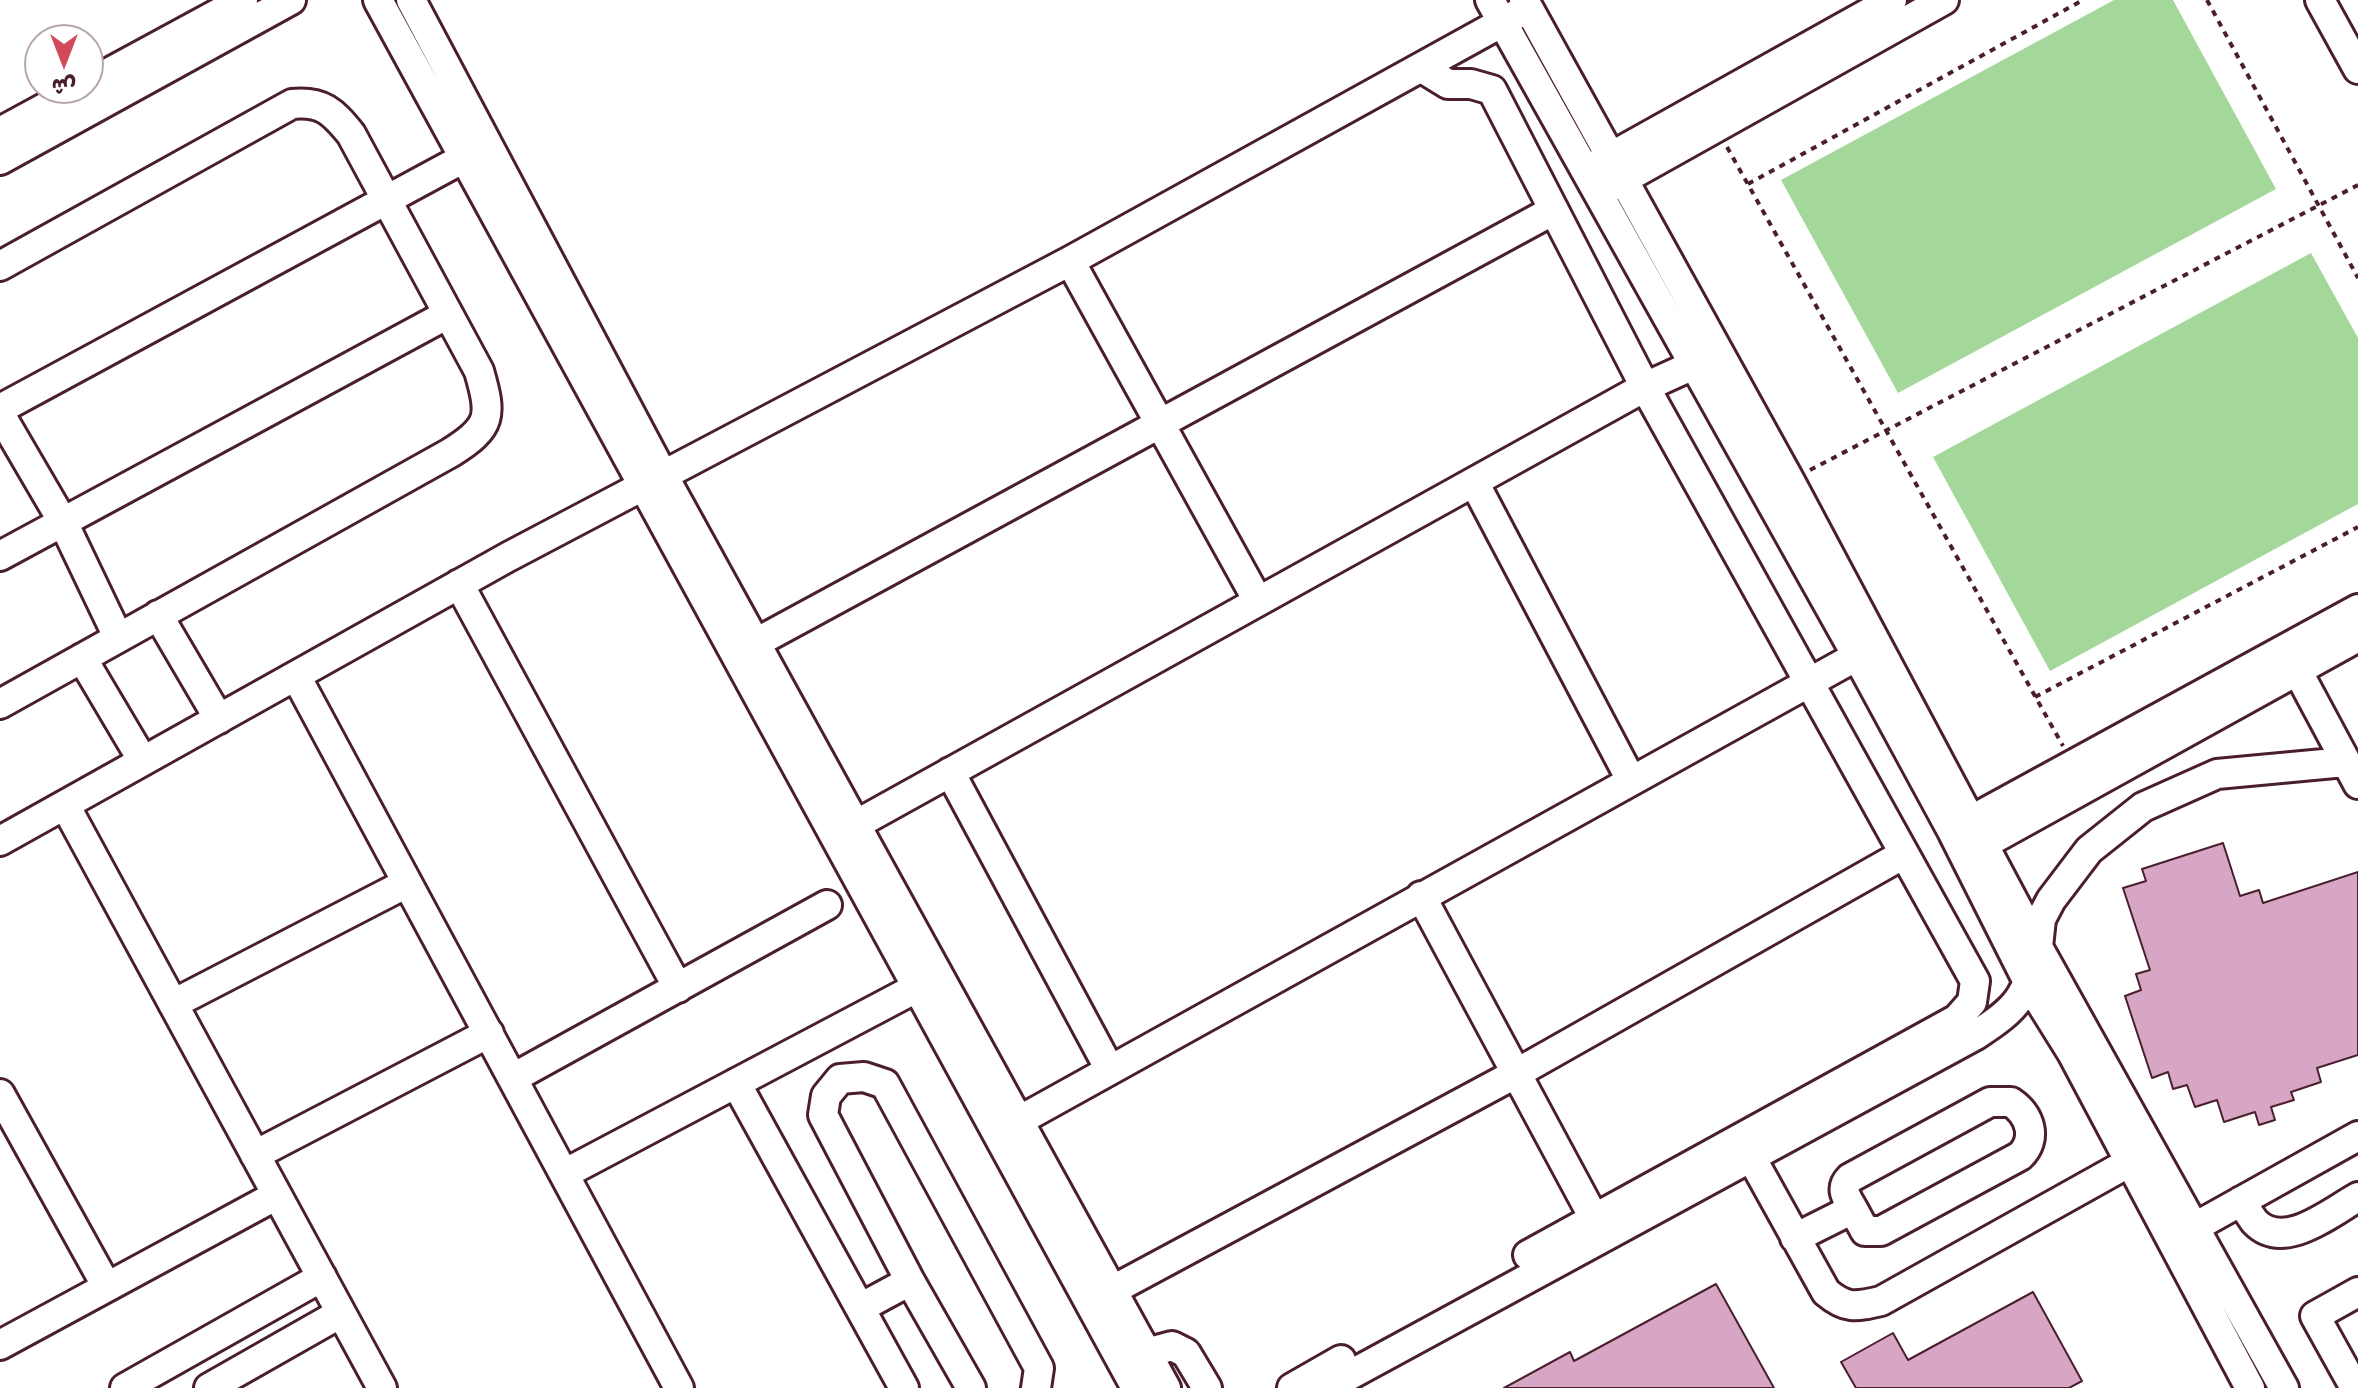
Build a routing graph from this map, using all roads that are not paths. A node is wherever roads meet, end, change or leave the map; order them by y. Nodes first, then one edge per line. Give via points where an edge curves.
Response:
1 (243, 0) edge
2 (291, 0) edge
3 (378, 0) edge
4 (411, 0) edge
5 (1892, 0) edge
6 (1944, 0) edge
7 (2320, 0) edge
8 (1526, 4) edge
9 (1496, 10) edge
10 (1422, 68) junction
11 (2358, 69) edge
12 (104, 75) edge
13 (52, 104) edge
14 (0, 132) edge
15 (464, 158) junction
16 (0, 160) edge
17 (1616, 168) junction
18 (1591, 182) junction
19 (387, 202) junction
20 (1554, 210) junction
21 (1070, 261) junction
22 (0, 266) edge
23 (448, 314) junction
24 (1707, 359) junction
25 (1645, 387) junction
26 (0, 411) edge
27 (1159, 422) junction
28 (652, 480) junction
29 (1474, 482) junction
30 (63, 522) junction
31 (0, 556) edge
32 (459, 584) junction
33 (1258, 601) junction
34 (2358, 609) edge
35 (158, 615) junction
36 (118, 637) junction
37 (2358, 637) edge
38 (745, 649) junction
39 (1857, 656) junction
40 (82, 658) junction
41 (2291, 660) junction
42 (296, 676) junction
43 (1809, 682) junction
44 (0, 704) edge
45 (219, 719) junction
46 (143, 761) junction
47 (950, 772) junction
48 (2351, 773) edge
49 (1631, 780) junction
50 (65, 805) junction
51 (845, 830) junction
52 (1967, 837) junction
53 (0, 841) edge
54 (1904, 854) junction
55 (407, 883) junction
56 (1421, 896) junction
57 (827, 905) dead end
58 (2038, 947) junction
59 (2029, 984) junction
60 (918, 987) junction
61 (678, 988) junction
62 (173, 1004) junction
63 (489, 1033) junction
64 (2083, 1050) junction
65 (1110, 1070) junction
66 (1517, 1073) junction
67 (513, 1078) junction
68 (736, 1083) junction
69 (0, 1094) edge
70 (1008, 1127) junction
71 (2358, 1136) edge
72 (255, 1155) junction
73 (1751, 1157) junction
74 (2130, 1162) junction
75 (564, 1174) junction
76 (277, 1195) junction
77 (2358, 1197) edge
78 (2241, 1201) junction
79 (1853, 1209) junction
80 (1598, 1227) junction
81 (2183, 1233) junction
82 (1795, 1238) junction
83 (322, 1277) junction
84 (910, 1281) junction
85 (107, 1287) junction
86 (2358, 1292) edge
87 (1101, 1297) junction
88 (860, 1308) junction
89 (341, 1313) junction
90 (0, 1345) edge
91 (1146, 1353) junction
92 (125, 1388) edge
93 (209, 1388) edge
94 (382, 1388) edge
95 (679, 1388) edge
96 (904, 1388) edge
97 (971, 1388) edge
98 (1036, 1388) edge
99 (1136, 1388) edge
100 (1166, 1388) edge
101 (1207, 1388) edge
102 (1292, 1388) edge
103 (1326, 1388) edge
104 (2250, 1388) edge
105 (2284, 1388) edge
106 (2355, 1388) edge

1 - 12 lane
2 - 16 lane
3 - 15 lane
4 - 28 lane
5 - 17 lane
6 - 17 lane via 1716,127
7 - 11 lane
8 - 9 lane
8 - 17 lane
9 - 10 lane
9 - 18 lane
10 - 20 lane via 1448,84 1492,90
10 - 21 lane
13 - 14 lane
15 - 19 lane
15 - 28 lane
17 - 18 lane
17 - 24 lane
18 - 24 lane
19 - 22 lane via 334,113 292,104
19 - 23 lane
19 - 26 lane
20 - 25 lane
20 - 27 lane
21 - 27 lane
21 - 28 lane
23 - 30 lane
23 - 35 lane via 479,371 487,398 489,415 482,430 450,453
24 - 25 lane
24 - 39 lane
24 - 52 lane via 1790,481
25 - 29 lane
25 - 43 lane
26 - 30 lane
27 - 33 lane
27 - 38 lane
28 - 32 lane
28 - 38 lane
29 - 33 lane
29 - 49 lane
30 - 31 lane
30 - 36 lane
32 - 42 lane
32 - 61 lane
33 - 47 lane
34 - 41 lane
35 - 36 lane
35 - 45 lane
36 - 40 lane
37 - 41 lane
38 - 51 lane
39 - 43 lane
39 - 52 lane
40 - 44 lane
40 - 46 lane
41 - 48 lane
41 - 52 lane
41 - 52 lane via 2074,766
42 - 45 lane
42 - 55 lane
43 - 49 lane
43 - 54 lane
45 - 46 lane
46 - 50 lane
47 - 51 lane
47 - 65 lane
48 - 58 lane via 2217,774 2143,807 2089,850 2051,900 2041,919
49 - 56 lane
50 - 53 lane
50 - 62 lane
51 - 60 lane
51 - 70 lane
52 - 58 lane
52 - 59 lane
54 - 66 lane
54 - 80 lane via 1975,981 1972,1002 1957,1019
55 - 62 lane
55 - 63 lane
56 - 65 lane
56 - 66 lane
57 - 61 lane
58 - 59 lane
58 - 64 lane
59 - 64 lane
59 - 73 lane via 2016,1005 1976,1035
60 - 68 lane
60 - 70 lane
61 - 67 lane
62 - 72 lane
63 - 67 lane
63 - 72 lane
64 - 74 lane
64 - 81 lane
65 - 70 lane
66 - 80 lane
66 - 87 lane
67 - 75 lane
68 - 75 lane
68 - 88 lane
69 - 85 lane
70 - 87 lane
71 - 78 lane
72 - 76 lane
73 - 80 lane
73 - 82 lane
74 - 81 lane
74 - 82 lane via 1881,1301 1858,1307 1840,1303 1826,1292
75 - 95 lane
76 - 83 lane
76 - 85 lane
77 - 78 lane via 2295,1232 2273,1233 2256,1224
78 - 81 lane
79 - 79 lane via 1865,1231 1881,1231 2020,1156 2031,1138 2026,1116 2011,1102 1990,1102 1845,1183
79 - 82 lane
80 - 102 lane
80 - 103 lane
81 - 104 lane
81 - 105 lane
83 - 89 lane
83 - 92 lane
84 - 88 lane
84 - 97 lane
84 - 98 lane via 823,1115 826,1096 840,1079 864,1077 885,1084 1039,1368
85 - 90 lane
86 - 106 lane via 2315,1316
87 - 91 lane
87 - 99 lane
88 - 96 lane
89 - 93 lane
89 - 94 lane
91 - 100 lane
91 - 101 lane via 1172,1346 1186,1353

